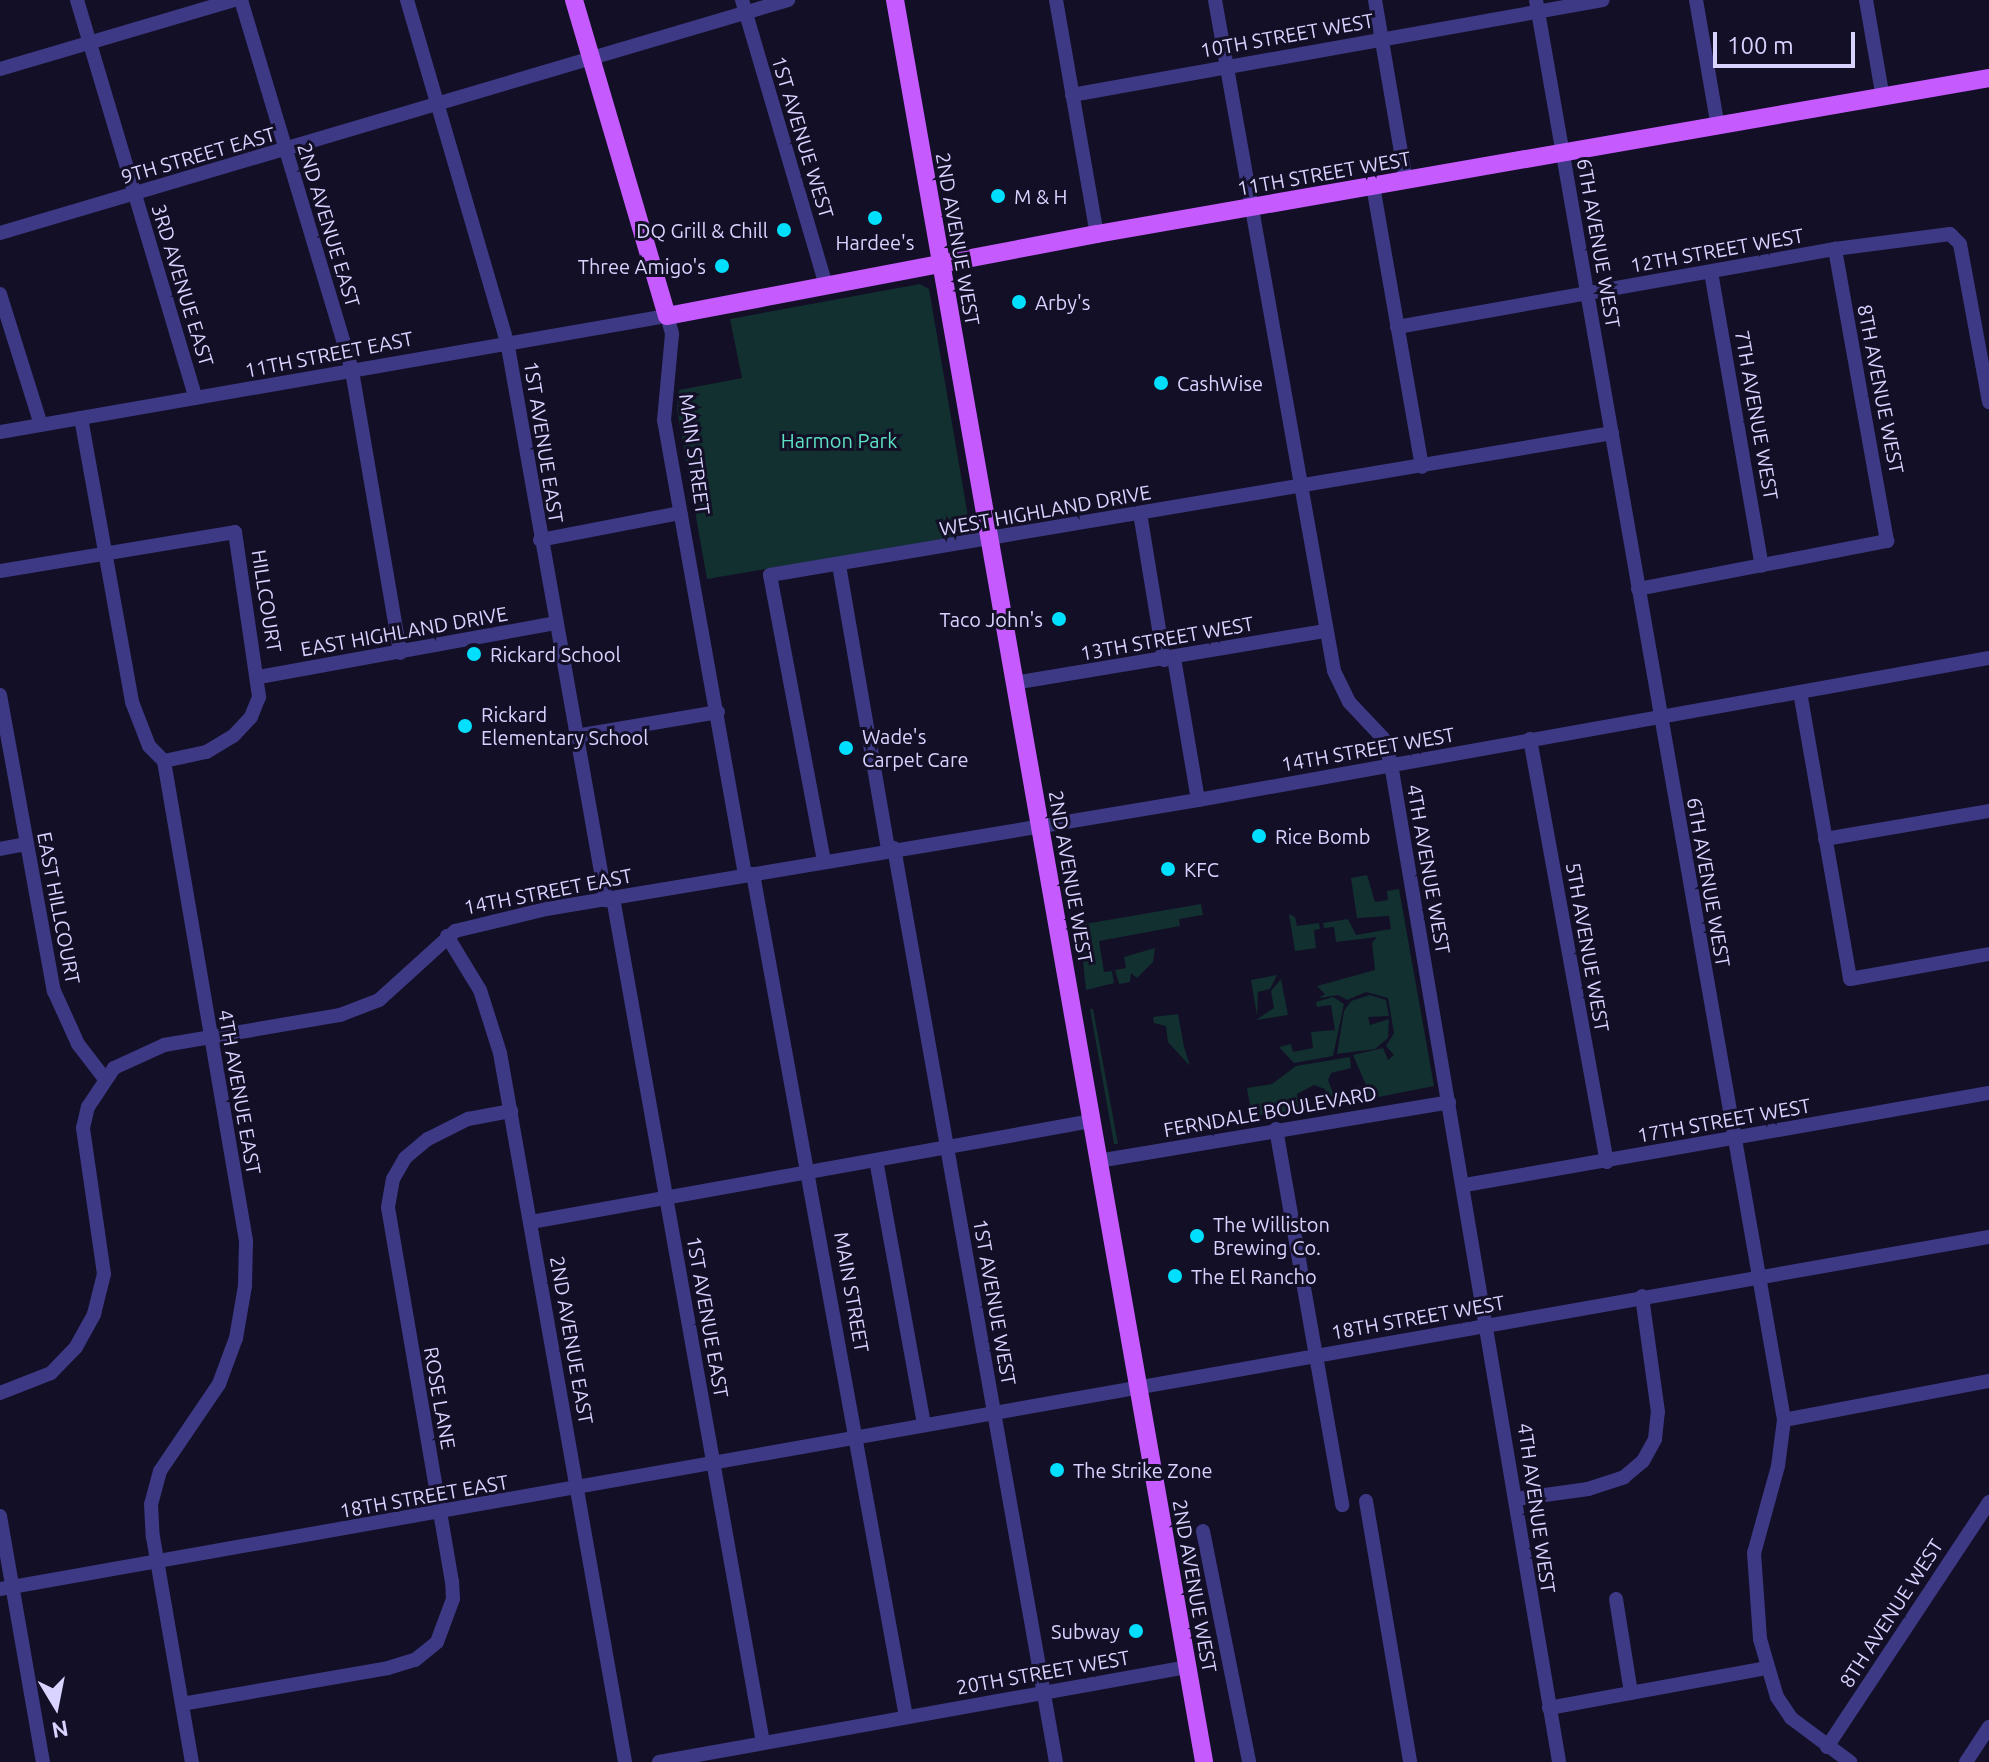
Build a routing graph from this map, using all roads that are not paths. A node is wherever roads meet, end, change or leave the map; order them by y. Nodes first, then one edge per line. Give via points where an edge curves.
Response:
1 (77, 0) edge
2 (234, 0) edge
3 (241, 0) edge
4 (407, 0) edge
5 (574, 0) edge
6 (788, 0) edge
7 (895, 0) edge
8 (1056, 0) edge
9 (1215, 0) edge
10 (1375, 0) edge
11 (1603, 0) edge
12 (1696, 0) edge
13 (1866, 0) edge
14 (744, 6) edge
15 (1537, 6) edge
16 (1382, 39) junction
17 (90, 43) junction
18 (591, 59) junction
19 (1227, 66) junction
20 (0, 69) edge
21 (1989, 78) edge
22 (1072, 95) junction
23 (1883, 98) junction
24 (437, 105) junction
25 (1718, 127) junction
26 (286, 150) junction
27 (1562, 154) junction
28 (1406, 181) junction
29 (1373, 186) junction
30 (135, 194) junction
31 (1252, 208) junction
32 (0, 233) edge
33 (1097, 234) junction
34 (1835, 249) junction
35 (940, 264) junction
36 (1711, 272) junction
37 (826, 285) junction
38 (1587, 293) junction
39 (0, 294) edge
40 (667, 316) junction
41 (1397, 327) junction
42 (507, 341) junction
43 (352, 371) junction
44 (196, 398) junction
45 (1989, 402) edge
46 (81, 418) junction
47 (41, 425) junction
48 (0, 432) edge
49 (1612, 433) junction
50 (1422, 467) junction
51 (1303, 487) junction
52 (680, 513) junction
53 (1140, 513) junction
54 (989, 539) junction
55 (540, 540) junction
56 (105, 553) junction
57 (839, 565) junction
58 (1762, 566) junction
59 (0, 571) edge
60 (1638, 589) junction
61 (555, 623) junction
62 (1326, 631) junction
63 (400, 653) junction
64 (1989, 658) edge
65 (1169, 659) junction
66 (259, 677) junction
67 (1014, 683) junction
68 (1800, 692) junction
69 (0, 695) edge
70 (718, 712) junction
71 (1659, 717) junction
72 (576, 736) junction
73 (1530, 739) junction
74 (164, 761) junction
75 (1391, 764) junction
76 (1198, 800) junction
77 (1989, 811) edge
78 (1039, 824) junction
79 (1825, 839) junction
80 (26, 844) junction
81 (0, 849) edge
82 (891, 849) junction
83 (824, 861) junction
84 (749, 875) junction
85 (610, 899) junction
86 (447, 936) junction
87 (1989, 954) edge
88 (210, 1037) junction
89 (105, 1079) junction
90 (1989, 1093) edge
91 (1449, 1102) junction
92 (511, 1111) junction
93 (1092, 1121) junction
94 (1276, 1129) junction
95 (1735, 1139) junction
96 (947, 1147) junction
97 (876, 1160) junction
98 (1098, 1161) junction
99 (1607, 1162) junction
100 (808, 1172) junction
101 (1465, 1185) junction
102 (666, 1197) junction
103 (531, 1222) junction
104 (1989, 1237) edge
105 (1758, 1275) junction
106 (1642, 1296) junction
107 (1489, 1325) junction
108 (1317, 1356) junction
109 (1989, 1381) edge
110 (1138, 1387) junction
111 (0, 1393) edge
112 (994, 1412) junction
113 (1784, 1420) junction
114 (924, 1424) junction
115 (855, 1437) junction
116 (713, 1463) junction
117 (577, 1488) junction
118 (1516, 1499) junction
119 (1366, 1501) dead end
120 (1989, 1502) edge
121 (1342, 1505) dead end
122 (440, 1513) junction
123 (0, 1516) edge
124 (1203, 1531) dead end
125 (158, 1564) junction
126 (6, 1588) edge
127 (1616, 1599) dead end
128 (1187, 1667) junction
129 (1767, 1668) junction
130 (1044, 1692) junction
131 (1631, 1693) junction
132 (182, 1704) junction
133 (1549, 1708) junction
134 (906, 1717) junction
135 (1986, 1737) edge
136 (763, 1743) junction
137 (1827, 1747) junction
138 (697, 1759) edge
139 (43, 1762) edge
140 (192, 1762) edge
141 (625, 1762) edge
142 (659, 1762) edge
143 (1056, 1762) edge
144 (1204, 1762) edge
145 (1249, 1762) edge
146 (1410, 1762) edge
147 (1559, 1762) edge
148 (1850, 1762) edge
149 (1966, 1762) edge

1 - 17 street, 3RD AVENUE EAST
2 - 17 street
3 - 26 street, 2ND AVENUE EAST
4 - 24 street, 1ST AVENUE EAST
5 - 18 main road, MAIN STREET
6 - 14 street, 9TH STREET EAST
7 - 35 main road, 2ND AVENUE WEST
8 - 22 street
9 - 19 street, 4TH AVENUE WEST
10 - 16 street
11 - 15 street, 10TH STREET WEST
12 - 25 street
13 - 23 street
14 - 18 street, 9TH STREET EAST
14 - 37 street, 1ST AVENUE WEST
15 - 16 street, 10TH STREET WEST
15 - 27 street, 6TH AVENUE WEST
16 - 19 street, 10TH STREET WEST
16 - 28 street
17 - 20 street
17 - 30 street, 3RD AVENUE EAST
18 - 24 street, 9TH STREET EAST
18 - 40 main road, MAIN STREET
19 - 22 street, 10TH STREET WEST
19 - 31 street, 4TH AVENUE WEST
21 - 23 main road, 11TH STREET WEST
22 - 33 street
23 - 25 main road, 11TH STREET WEST
24 - 26 street, 9TH STREET EAST
24 - 42 street, 1ST AVENUE EAST
25 - 27 main road, 11TH STREET WEST
26 - 30 street, 9TH STREET EAST
26 - 43 street, 2ND AVENUE EAST
27 - 28 main road, 11TH STREET WEST
27 - 38 street, 6TH AVENUE WEST
28 - 29 main road, 11TH STREET WEST
29 - 31 main road, 11TH STREET WEST
29 - 41 street
30 - 32 street, 9TH STREET EAST
30 - 44 street, 3RD AVENUE EAST
31 - 33 main road, 11TH STREET WEST
31 - 51 street, 4TH AVENUE WEST
33 - 35 main road, 11TH STREET WEST
34 - 36 street, 12TH STREET WEST
34 - 45 street, 12TH STREET WEST via 1950,234 1960,244
34 - 58 street, 8TH AVENUE WEST via 1888,537 1877,548
35 - 37 main road, 11TH STREET WEST
35 - 54 main road, 2ND AVENUE WEST
36 - 38 street, 12TH STREET WEST
36 - 58 street, 7TH AVENUE WEST
37 - 40 main road, 11TH STREET WEST
38 - 41 street, 12TH STREET WEST
38 - 49 street, 6TH AVENUE WEST
39 - 47 street
40 - 42 street, 11TH STREET EAST
40 - 52 street, MAIN STREET via 672,334 663,402
41 - 50 street
42 - 43 street, 11TH STREET EAST
42 - 55 street, 1ST AVENUE EAST
43 - 44 street, 11TH STREET EAST
43 - 63 street, 2ND AVENUE EAST
44 - 46 street, 11TH STREET EAST
46 - 47 street, 11TH STREET EAST
46 - 56 street, 4TH AVENUE EAST
47 - 48 street, 11TH STREET EAST
49 - 50 street, WEST HIGHLAND DRIVE
49 - 60 street, 6TH AVENUE WEST
50 - 51 street, WEST HIGHLAND DRIVE
51 - 53 street, WEST HIGHLAND DRIVE
51 - 62 street, 4TH AVENUE WEST
52 - 55 street
52 - 70 street, MAIN STREET
53 - 54 street, WEST HIGHLAND DRIVE
53 - 65 street
54 - 57 street, WEST HIGHLAND DRIVE
54 - 67 main road, 2ND AVENUE WEST
55 - 61 street, 1ST AVENUE EAST
56 - 59 street, HILLCOURT
56 - 66 street, HILLCOURT via 235,532
56 - 74 street, 4TH AVENUE EAST via 138,725
57 - 82 street, 1ST AVENUE WEST
57 - 83 street, WEST HIGHLAND DRIVE via 770,575
58 - 60 street
60 - 71 street, 6TH AVENUE WEST
61 - 63 street, EAST HIGHLAND DRIVE
61 - 72 street, 1ST AVENUE EAST
62 - 65 street, 13TH STREET WEST
62 - 75 street, 4TH AVENUE WEST via 1338,684 1383,738
63 - 66 street, EAST HIGHLAND DRIVE
64 - 68 street, 14TH STREET WEST
65 - 67 street, 13TH STREET WEST
65 - 76 street
66 - 74 street, HILLCOURT via 251,717 233,736 206,752
67 - 78 main road, 2ND AVENUE WEST
68 - 71 street, 14TH STREET WEST
68 - 79 street
69 - 80 street, EAST HILLCOURT
70 - 72 street
70 - 84 street, MAIN STREET
71 - 73 street, 14TH STREET WEST
71 - 95 street, 6TH AVENUE WEST
72 - 85 street, 1ST AVENUE EAST
73 - 75 street, 14TH STREET WEST
73 - 99 street, 5TH AVENUE WEST
74 - 88 street, 4TH AVENUE EAST
75 - 76 street, 14TH STREET WEST
75 - 91 street, 4TH AVENUE WEST
76 - 78 street, 14TH STREET WEST
77 - 79 street
78 - 82 street, 14TH STREET WEST
78 - 93 main road, 2ND AVENUE WEST
79 - 87 street via 1850,979
80 - 81 street
80 - 89 street, EAST HILLCOURT via 54,991 78,1044
82 - 83 street, 14TH STREET WEST
82 - 96 street, 1ST AVENUE WEST
83 - 84 street, 14TH STREET WEST
84 - 85 street, 14TH STREET EAST
84 - 100 street, MAIN STREET
85 - 86 street, 14TH STREET EAST via 488,920
85 - 102 street, 1ST AVENUE EAST
86 - 88 street, 14TH STREET EAST via 379,1000 340,1015
86 - 92 street, 2ND AVENUE EAST via 489,1010
88 - 89 street, 14TH STREET EAST via 137,1053
88 - 125 street, 4TH AVENUE EAST via 246,1241 245,1286 236,1338 219,1384 160,1471 151,1504
89 - 111 street via 88,1107 83,1128 104,1274 94,1314 76,1347 51,1373
90 - 95 street, 17TH STREET WEST
91 - 94 street, FERNDALE BOULEVARD
91 - 101 street, 4TH AVENUE WEST
92 - 103 street, 2ND AVENUE EAST
92 - 122 street, ROSE LANE via 444,1128 405,1158 393,1179 391,1235
93 - 96 street
93 - 98 main road, 2ND AVENUE WEST
94 - 98 street, FERNDALE BOULEVARD
94 - 108 street
95 - 99 street, 17TH STREET WEST
95 - 105 street, 6TH AVENUE WEST
96 - 97 street
96 - 112 street, 1ST AVENUE WEST
97 - 100 street
97 - 114 street
98 - 110 main road, 2ND AVENUE WEST
99 - 101 street, 17TH STREET WEST
100 - 102 street
100 - 115 street, MAIN STREET
101 - 107 street, 4TH AVENUE WEST
102 - 103 street
102 - 116 street, 1ST AVENUE EAST
103 - 117 street, 2ND AVENUE EAST
104 - 105 street, 18TH STREET WEST
105 - 106 street, 18TH STREET WEST
105 - 113 street, 6TH AVENUE WEST
106 - 107 street, 18TH STREET WEST
106 - 118 street via 1656,1426 1643,1461 1624,1477 1588,1489
107 - 108 street, 18TH STREET WEST
107 - 118 street, 4TH AVENUE WEST
108 - 110 street, 18TH STREET WEST
108 - 121 street
109 - 113 street
110 - 112 street, 18TH STREET WEST
110 - 128 main road, 2ND AVENUE WEST
112 - 114 street, 18TH STREET WEST
112 - 130 street, 1ST AVENUE WEST
113 - 129 street, 6TH AVENUE WEST via 1778,1466 1754,1553
114 - 115 street, 18TH STREET WEST
115 - 116 street, 18TH STREET EAST
115 - 134 street, MAIN STREET
116 - 117 street, 18TH STREET EAST
116 - 136 street, 1ST AVENUE EAST
117 - 122 street, 18TH STREET EAST
117 - 141 street, 2ND AVENUE EAST
118 - 133 street, 4TH AVENUE WEST
119 - 146 street
120 - 137 street, 8TH AVENUE WEST
122 - 125 street, 18TH STREET EAST
122 - 132 street, ROSE LANE via 453,1599 437,1642 415,1660
123 - 126 street
124 - 145 street
125 - 126 street, 18TH STREET EAST
125 - 132 street, 4TH AVENUE EAST
126 - 139 street
127 - 131 street
128 - 130 street, 20TH STREET WEST
128 - 144 main road, 2ND AVENUE WEST
129 - 131 street
129 - 137 street, 6TH AVENUE WEST via 1791,1718
130 - 134 street, 20TH STREET WEST
130 - 143 street, 1ST AVENUE WEST
131 - 133 street
132 - 140 street, 4TH AVENUE EAST
133 - 147 street, 4TH AVENUE WEST
134 - 136 street, 20TH STREET WEST
135 - 149 street
136 - 138 street, 20TH STREET WEST
137 - 148 street, 6TH AVENUE WEST
138 - 142 street, 20TH STREET WEST

